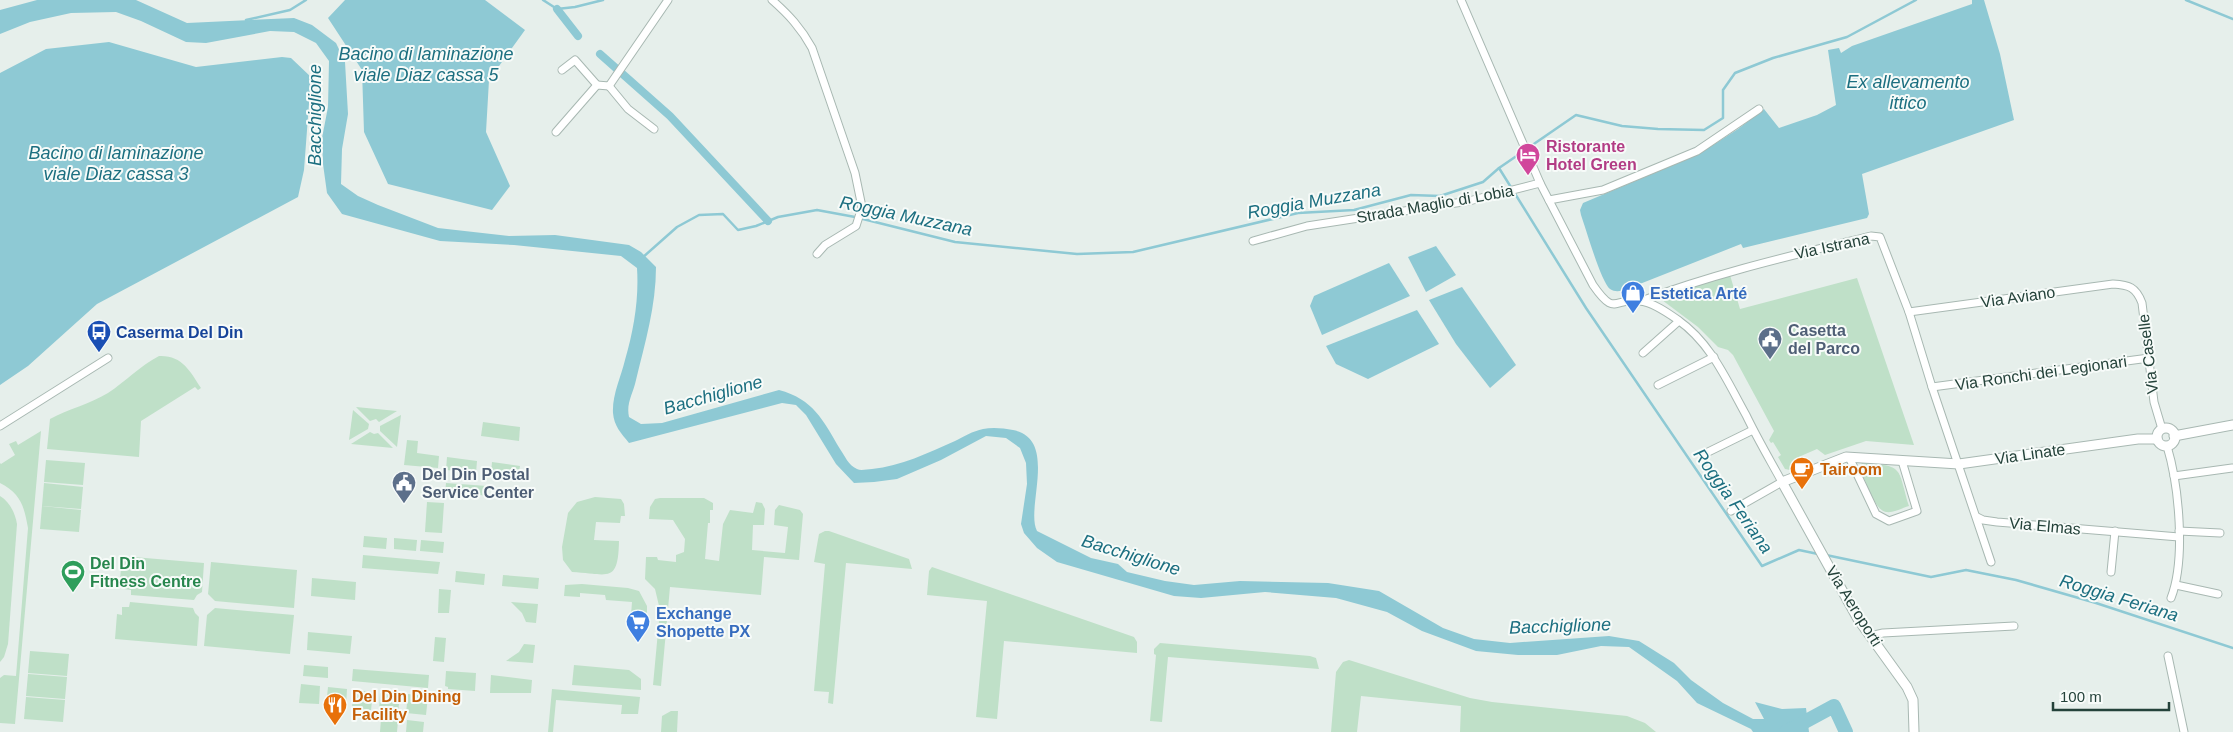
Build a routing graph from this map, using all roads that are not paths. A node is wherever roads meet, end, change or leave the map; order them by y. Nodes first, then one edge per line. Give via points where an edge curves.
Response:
1 (668, 0) edge
2 (772, 0) edge
3 (1461, 0) edge
4 (562, 70) dead end
5 (597, 85) junction
6 (609, 86) junction
7 (1759, 109) dead end
8 (654, 130) dead end
9 (556, 132) dead end
10 (1540, 183) junction
11 (1549, 200) junction
12 (1253, 241) dead end
13 (817, 254) dead end
14 (2126, 284) joint
15 (1641, 301) junction
16 (1910, 312) junction
17 (1679, 321) junction
18 (1643, 353) dead end
19 (1714, 357) junction
20 (108, 358) dead end
21 (2149, 358) junction
22 (1658, 385) dead end
23 (1932, 387) junction
24 (2233, 425) edge
25 (0, 426) edge
26 (2162, 429) junction
27 (1753, 430) junction
28 (2174, 436) junction
29 (2157, 439) junction
30 (2167, 446) junction
31 (1704, 454) dead end
32 (1849, 457) junction
33 (1902, 461) junction
34 (1959, 464) junction
35 (2232, 468) edge
36 (2174, 476) junction
37 (1782, 482) junction
38 (1731, 511) dead end
39 (1977, 517) junction
40 (2115, 531) junction
41 (2220, 533) dead end
42 (2179, 534) junction
43 (1991, 562) dead end
44 (2112, 572) dead end
45 (2176, 585) junction
46 (2218, 594) dead end
47 (2171, 598) dead end
48 (2014, 626) dead end
49 (1870, 636) junction
50 (2168, 656) dead end
51 (1914, 732) edge
52 (2184, 732) edge

1 - 6 street
2 - 13 street via 804,32 812,48 855,173 862,207 856,226 825,245
3 - 10 street
4 - 5 street via 575,60
5 - 6 street
5 - 9 street
6 - 8 street via 628,109
7 - 11 street via 1688,155 1603,190
10 - 11 street
10 - 12 street, Strada Maglio di Lobia via 1469,201 1307,226
11 - 15 street via 1604,300 1616,304
14 - 16 street, Via Aviano
14 - 21 street, Via Caselle via 2133,287 2142,303
15 - 16 street, Via Istrana via 1795,254 1876,236 1885,246
15 - 17 street, Via Aeroporti
16 - 23 street, Via Istrana
17 - 18 street
17 - 19 street, Via Aeroporti via 1705,344
19 - 22 street
19 - 27 street, Via Aeroporti
20 - 25 street
21 - 23 street, Via Ronchi dei Legionari
21 - 26 street, Via Caselle via 2154,402
23 - 34 street, Via Istrana
24 - 28 street
26 - 28 street via 2170,429
26 - 29 street
27 - 31 street
27 - 37 street, Via Aeroporti
28 - 30 street
29 - 30 street
29 - 34 street, Via Linate
30 - 36 street
32 - 33 street, Via Linate
32 - 33 street via 1876,514 1889,521 1917,511
32 - 37 street, Via Linate
33 - 34 street, Via Linate
34 - 39 street
35 - 36 street
36 - 42 street
37 - 38 street
37 - 49 street, Via Aeroporti
39 - 40 street, Via Elmas via 1997,522
39 - 43 street
40 - 42 street, Via Elmas
40 - 44 street
41 - 42 street
42 - 45 street
45 - 46 street
45 - 47 street
48 - 49 street
49 - 51 street, Via Aeroporti via 1913,700
50 - 52 street

